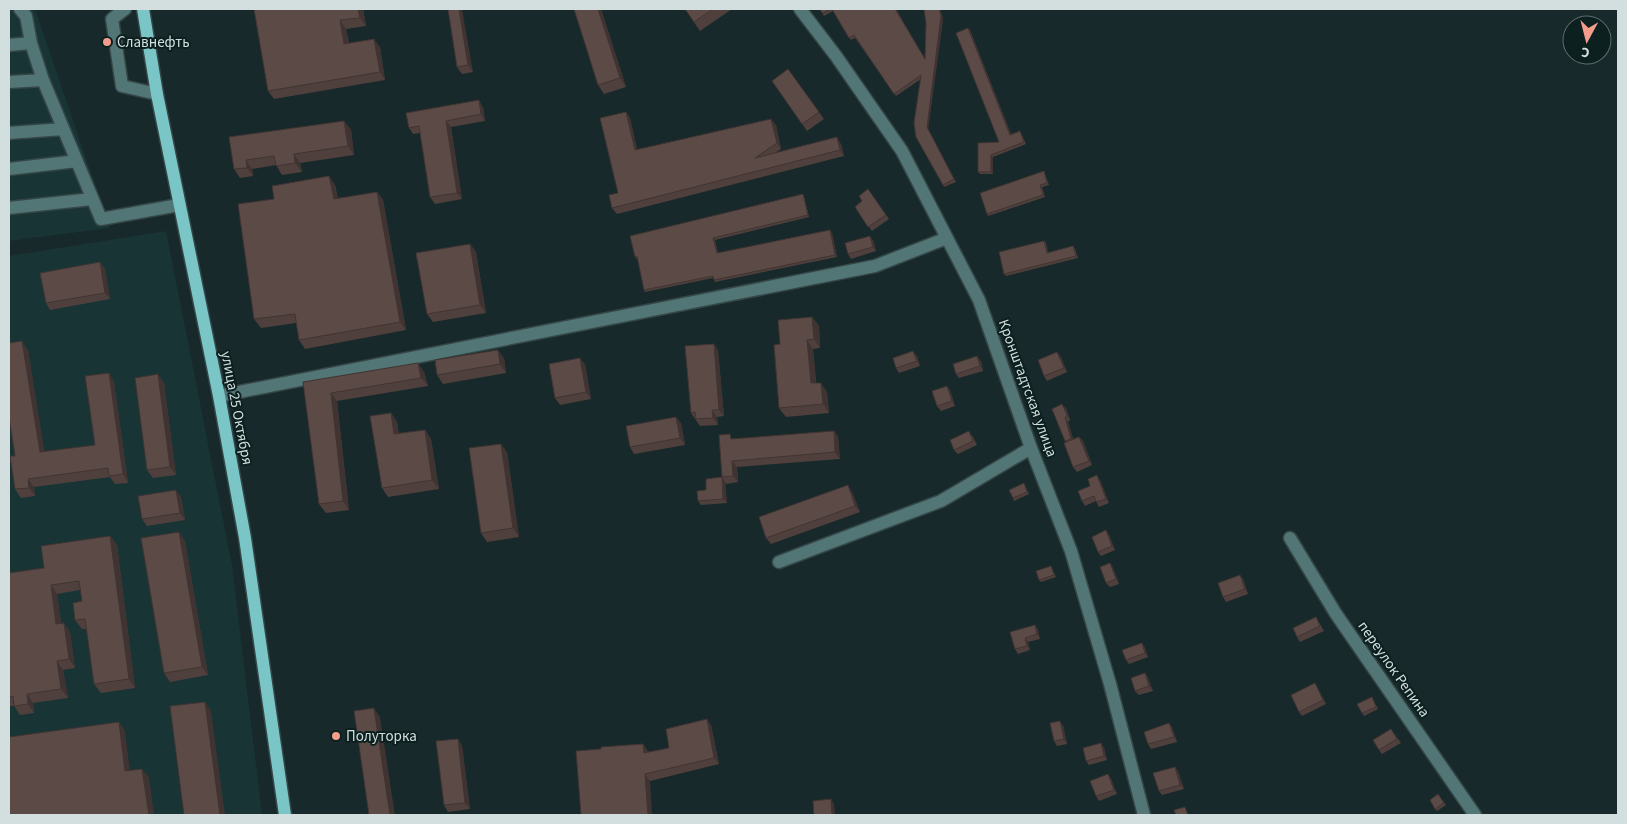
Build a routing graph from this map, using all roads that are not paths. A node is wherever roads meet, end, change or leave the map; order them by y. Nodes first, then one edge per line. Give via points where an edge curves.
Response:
1 (20, 9) edge
2 (125, 9) edge
3 (144, 9) edge
4 (800, 9) edge
5 (31, 44) junction
6 (9, 45) edge
7 (43, 80) junction
8 (9, 82) edge
9 (157, 94) junction
10 (63, 129) junction
11 (9, 133) edge
12 (77, 162) junction
13 (9, 169) edge
14 (92, 199) junction
15 (179, 205) junction
16 (9, 208) edge
17 (947, 238) junction
18 (219, 396) junction
19 (1031, 448) junction
20 (1290, 538) dead end
21 (779, 562) dead end
22 (285, 815) edge
23 (1144, 815) edge
24 (1475, 815) edge

1 - 5 street via 26,16
2 - 9 street via 112,19 122,86
3 - 9 main road, улица 25 Октября
4 - 17 street, Кронштадтская улица via 902,151
5 - 6 street
5 - 7 street
7 - 8 street
7 - 10 street
9 - 15 main road, улица 25 Октября
10 - 11 street
10 - 12 street
12 - 13 street
12 - 14 street
14 - 15 street via 101,219
14 - 16 street
15 - 18 main road, улица 25 Октября
17 - 18 street via 875,266
17 - 19 street, Кронштадтская улица via 979,300
18 - 22 main road, улица 25 Октября via 245,538
19 - 21 street via 941,501
19 - 23 street, Кронштадтская улица via 1071,551
20 - 24 street, переулок Репина via 1336,614

